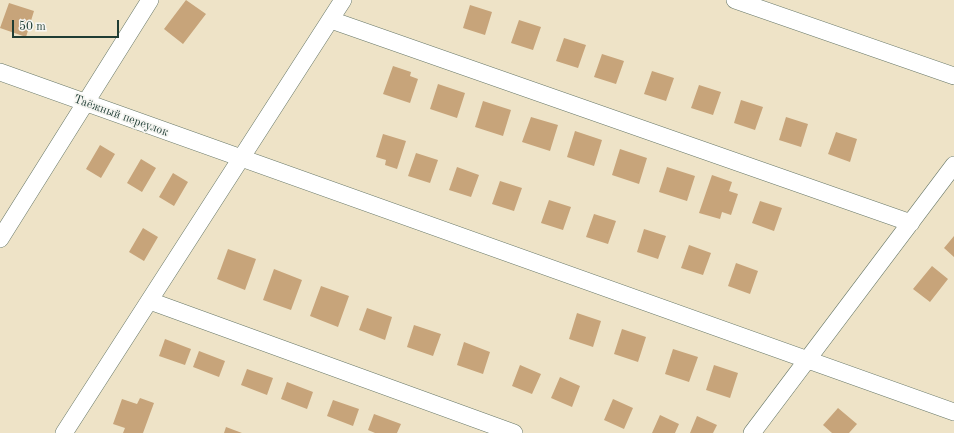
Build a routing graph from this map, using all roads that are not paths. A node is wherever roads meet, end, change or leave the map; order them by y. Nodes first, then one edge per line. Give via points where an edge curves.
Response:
1 (150, 0) edge
2 (344, 0) edge
3 (735, 0) edge
4 (331, 20) junction
5 (0, 72) edge
6 (954, 76) edge
7 (85, 103) junction
8 (241, 159) junction
9 (954, 165) edge
10 (910, 223) junction
11 (0, 239) edge
12 (150, 301) junction
13 (807, 360) junction
14 (954, 412) edge
15 (65, 433) edge
16 (514, 433) edge
17 (752, 433) edge

1 - 7 street
2 - 4 street
3 - 6 street
4 - 8 street
4 - 10 street
5 - 7 street, Таёжный переулок
7 - 8 street, Таёжный переулок
7 - 11 street
8 - 12 street
8 - 13 street, Таёжный переулок
9 - 10 street
10 - 13 street
12 - 15 street
12 - 16 street
13 - 14 street, Таёжный переулок
13 - 17 street

